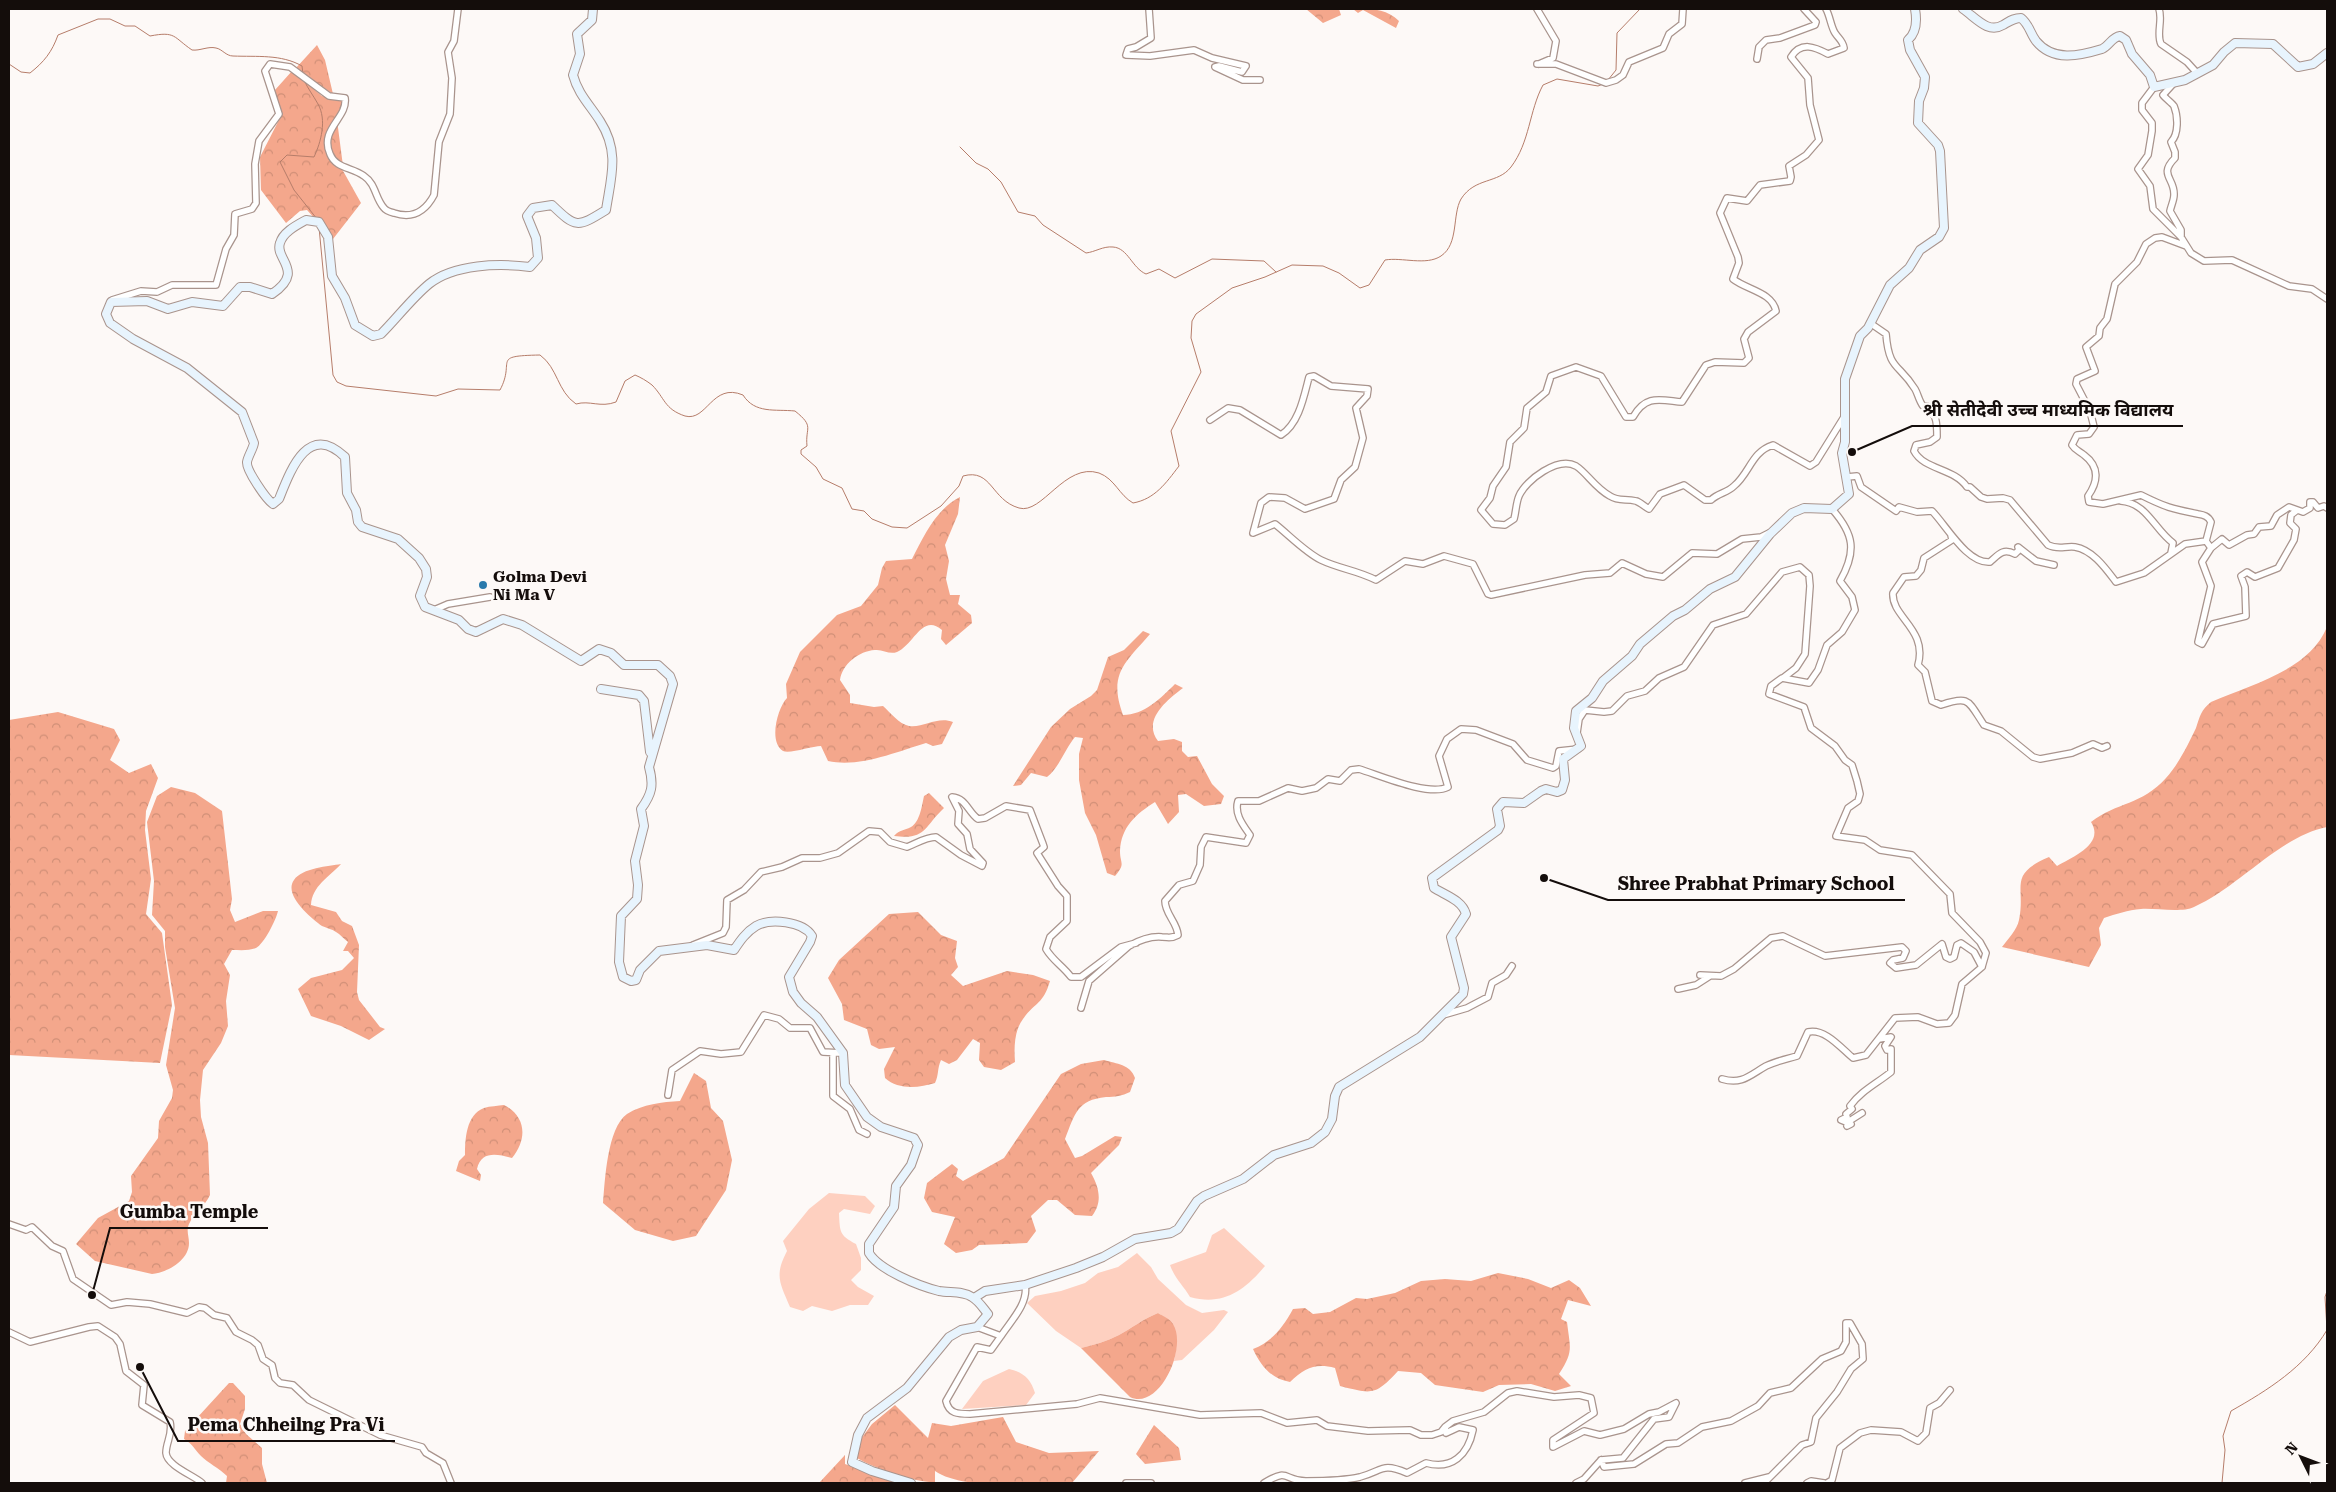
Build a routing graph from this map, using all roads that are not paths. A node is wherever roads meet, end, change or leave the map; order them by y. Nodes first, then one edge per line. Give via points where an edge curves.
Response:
1 (458, 9) edge
2 (593, 9) edge
3 (1150, 9) edge
4 (1537, 9) edge
5 (1683, 9) edge
6 (1804, 9) edge
7 (1826, 9) edge
8 (1915, 9) edge
9 (1963, 9) edge
10 (2159, 9) edge
11 (2327, 53) edge
12 (1757, 59) dead end
13 (2197, 73) junction
14 (1260, 80) dead end
15 (2173, 84) junction
16 (2154, 87) junction
17 (2181, 237) junction
18 (2186, 246) junction
19 (2327, 299) edge
20 (110, 302) junction
21 (1870, 323) junction
22 (1845, 416) junction
23 (1210, 420) dead end
24 (1847, 476) junction
25 (2116, 500) junction
26 (2327, 508) edge
27 (1832, 509) junction
28 (2296, 511) junction
29 (1770, 534) junction
30 (1951, 535) junction
31 (2206, 541) junction
32 (2211, 548) junction
33 (2172, 553) junction
34 (2054, 565) dead end
35 (490, 597) dead end
36 (433, 611) junction
37 (1782, 678) junction
38 (601, 689) dead end
39 (1577, 735) junction
40 (2107, 746) dead end
41 (1578, 749) junction
42 (651, 758) junction
43 (1136, 943) junction
44 (689, 947) junction
45 (1512, 966) dead end
46 (1982, 967) junction
47 (1700, 975) dead end
48 (1710, 976) junction
49 (1678, 989) dead end
50 (1081, 1008) dead end
51 (1441, 1016) junction
52 (1879, 1039) junction
53 (843, 1053) junction
54 (833, 1054) junction
55 (1722, 1079) dead end
56 (668, 1095) dead end
57 (1862, 1113) dead end
58 (867, 1134) dead end
59 (9, 1224) edge
60 (1026, 1285) junction
61 (974, 1298) junction
62 (977, 1327) junction
63 (9, 1332) edge
64 (1001, 1336) junction
65 (1950, 1390) dead end
66 (1445, 1427) junction
67 (1601, 1460) junction
68 (1773, 1476) junction
69 (202, 1483) edge
70 (451, 1483) edge
71 (911, 1483) edge
72 (1126, 1483) edge
73 (1151, 1483) edge
74 (1264, 1483) edge
75 (1576, 1483) edge
76 (1745, 1483) edge
77 (1764, 1483) edge
78 (1807, 1483) edge
79 (1826, 1483) edge

1 - 20 street via 454,42 448,52 452,78 450,114 439,142 434,196 417,214 410,216 385,210 365,176 339,166 330,154 327,136 343,110 345,98 329,96 290,67 270,64 265,71 279,114 259,140 255,164 256,202 252,209 235,214 234,235 226,249 216,285 172,285 157,292 141,291
2 - 20 main road via 592,20 577,34 580,54 573,76 583,100 600,120 612,143 614,160 606,210 577,224 552,205 533,208 527,216 536,238 538,258 530,267 484,265 443,276 429,284 381,334 373,336 355,325 332,276 328,237 319,222 306,220 280,241 288,273 286,282 272,294 240,287 223,306 192,302 168,309 147,301
3 - 14 street via 1151,38 1128,49 1126,55 1150,56 1194,50 1246,66 1242,72 1215,67 1222,71 1243,80
4 - 5 street via 1556,41 1553,58 1536,64 1556,64 1606,83 1623,75 1629,62 1663,48 1669,34 1682,24
6 - 12 street via 1816,25 1766,40 1759,47
7 - 22 street via 1844,48 1828,54 1813,46 1804,46 1791,57 1808,78 1810,105 1819,140 1806,155 1791,164 1790,181 1760,185 1747,201 1727,198 1720,213 1738,257 1733,279 1768,297 1776,311 1748,332 1744,339 1749,358 1744,363 1715,362 1706,365 1682,402 1650,400 1638,407 1633,416 1626,417 1602,376 1576,367 1551,376 1546,392 1527,408 1524,428 1510,442 1506,467 1481,510 1493,524 1505,525 1514,519 1519,495 1536,476 1568,463 1577,466 1595,487 1609,496 1619,501 1636,501 1649,509 1660,494 1684,485 1705,500 1711,500 1735,485 1763,448 1773,445 1810,466 1816,462
8 - 21 main road via 1913,36 1908,40 1925,77 1918,123 1938,144 1940,151 1944,228 1939,237 1920,250 1910,268 1890,284
9 - 16 main road via 1990,29 2021,18 2039,43 2064,57 2104,48 2120,36 2150,75
10 - 13 street via 2161,26 2158,39
11 - 13 main road via 2313,64 2298,67 2273,44 2235,43 2213,65
13 - 15 main road
15 - 16 main road
15 - 17 street via 2163,95 2174,106 2177,121 2175,138 2171,142 2175,158 2167,172 2175,194 2170,211 2181,230
16 - 17 street via 2142,104 2142,110 2152,123 2152,131 2148,155 2138,168 2150,186 2153,209
17 - 18 street
18 - 19 street via 2204,261 2232,260 2289,286 2312,290
18 - 25 street via 2162,237 2150,240 2144,246 2137,262 2114,284 2107,319 2100,328 2099,336 2086,347 2095,371 2077,379 2076,384 2094,427 2090,434 2077,435 2072,445 2088,459 2096,473 2096,486 2088,496 2089,502 2104,504
20 - 36 main road via 106,314 110,323 187,368 242,412 254,443 247,463 250,473 273,504 279,499 299,455 308,447 322,445 335,448 345,457 347,493 358,522 362,527 398,539 420,558 426,577 420,596 425,607
21 - 22 main road via 1860,336 1845,379
21 - 33 street via 1886,334 1888,354 1893,364 1937,420 1937,437 1916,445 1914,450 1918,458 1945,470 1981,497 2010,500 2048,545 2081,550 2102,562 2116,582 2144,573
22 - 24 main road via 1842,453
23 - 29 street via 1228,408 1240,410 1282,435 1302,405 1308,377 1314,376 1331,386 1368,389 1367,396 1356,408 1363,438 1356,467 1341,480 1334,500 1306,508 1285,498 1269,497 1261,504 1253,533 1275,524 1319,559 1376,580 1405,561 1423,564 1444,556 1473,564 1491,595 1585,575 1610,573 1622,563 1649,576 1663,577 1692,553 1717,554 1742,539
24 - 27 main road via 1848,494
24 - 30 street via 1857,476 1861,487 1896,510 1899,507 1917,512 1932,511
25 - 31 street via 2141,495 2164,508 2207,517 2211,522
25 - 33 street via 2132,502 2144,511 2173,543
26 - 28 street via 2318,508 2313,502 2307,511
27 - 29 main road via 1799,509
27 - 37 street via 1846,525 1852,557 1840,581 1852,597 1855,610 1842,632 1827,645 1818,670 1808,683
28 - 32 street via 2289,506 2276,514 2271,526 2259,527 2254,534 2229,545 2222,539
28 - 32 street via 2291,515 2290,523 2296,529 2294,540 2278,568 2255,577 2247,572 2241,576 2245,587 2246,616 2213,624 2202,644 2197,639 2210,586 2202,562
29 - 39 main road via 1736,577 1710,589 1673,616 1603,681 1592,698 1576,711 1574,728
30 - 34 street via 1976,560 1990,562 2000,551 2015,554 2018,547 2036,561
30 - 40 street via 1952,540 1924,558 1916,576 1904,577 1893,593 1895,605 1918,640 1918,665 1925,672 1932,701 1941,705 1958,698 1963,700 1973,708 1984,725 2001,731 2040,759 2072,754 2093,744 2102,748
31 - 32 street
31 - 33 street via 2184,544
35 - 36 street via 448,604
36 - 42 main road via 459,620 476,632 503,619 522,625 581,661 600,649 611,653 624,665 658,665 673,684
37 - 39 street via 1796,668 1805,654 1810,586 1809,575 1800,568 1782,572 1746,614 1713,625 1684,667 1659,678 1645,691 1627,696 1612,711 1585,710 1579,719
37 - 46 street via 1771,686 1769,694 1804,707 1811,728 1835,746 1852,765 1860,794 1858,801 1848,808 1836,836 1865,840 1880,850 1912,855 1950,894 1952,913 1980,942 1986,953
38 - 42 main road via 639,694 644,700
39 - 41 main road via 1581,746
41 - 43 street via 1559,751 1553,768 1527,760 1512,744 1476,730 1461,729 1447,739 1439,756 1448,787 1442,790 1422,788 1359,769 1351,770 1340,781 1328,779 1316,788 1302,791 1288,788 1258,801 1238,801 1239,819 1250,835 1246,843 1206,837 1193,881 1179,885 1165,901 1165,909 1177,927 1178,935
41 - 51 main road via 1564,759 1562,790 1546,789 1524,803 1503,802 1497,809 1498,830 1432,878 1434,888 1458,902 1466,914 1451,937 1463,994
42 - 44 main road via 649,768 653,781 650,796 641,808 644,826 635,861 637,899 621,916 618,962 623,977 632,981 659,951
43 - 44 street via 1121,947 1081,977 1071,977 1063,966 1053,961 1046,949 1050,937 1068,921 1067,896 1037,853 1044,847 1030,810 1006,806 978,819 957,797 952,797 959,810 958,824 967,834 970,849 983,863 982,866 936,837 922,839 908,847 890,842 880,832 869,831 838,853 802,858 761,872 744,890 727,900 723,933
43 - 50 street via 1089,981
44 - 53 main road via 707,945 734,950 744,935 757,925 773,922 793,924 808,931 812,936 810,942 790,977 793,992 817,1017
45 - 51 street via 1506,975 1492,983 1488,997
46 - 48 street via 1974,952 1961,943 1950,960 1946,958 1942,944 1916,965 1896,968 1890,963 1903,958 1906,951 1902,947 1825,956 1783,936 1771,938 1734,969 1721,976
46 - 52 street via 1964,982 1955,1015 1949,1024 1918,1017 1895,1018
47 - 48 street
48 - 49 street via 1696,985
51 - 60 main road via 1420,1037 1339,1087 1328,1128 1311,1143 1274,1155 1243,1179 1204,1196 1178,1229 1171,1233 1135,1239 1103,1257
52 - 55 street via 1866,1055 1852,1058 1825,1034 1808,1032 1797,1056 1767,1065 1737,1082
52 - 57 street via 1890,1037 1885,1046 1887,1050 1891,1049 1891,1072 1864,1090 1850,1106 1852,1109 1846,1114 1847,1118 1841,1120 1845,1124
53 - 54 street
53 - 61 main road via 845,1085 868,1117 881,1127 914,1138 918,1145 906,1174 896,1186 894,1207 869,1244 869,1253 878,1263 912,1281 939,1291
54 - 56 street via 824,1052 810,1028 790,1028 779,1019 764,1015 741,1052 721,1054 700,1050 672,1070
54 - 58 street via 833,1096 850,1109 859,1130
59 - 70 street via 26,1230 32,1227 52,1246 63,1251 73,1279 111,1305 127,1302 150,1304 187,1313 199,1307 227,1318 236,1332 258,1345 263,1359 272,1365 275,1378 280,1382 293,1385 309,1400 380,1435 422,1447 443,1463
60 - 61 main road via 984,1292
60 - 64 street via 1023,1302
61 - 62 main road via 988,1314
62 - 64 street
62 - 71 main road via 961,1330 949,1337 907,1388 867,1418 858,1434 852,1462
63 - 69 street via 30,1342 98,1326 112,1334 120,1344 126,1371 144,1385 142,1406 170,1422 172,1430 166,1453 169,1458 186,1475
64 - 66 street via 991,1350 977,1347 946,1401 953,1412 970,1414 1077,1404 1100,1398 1200,1415 1261,1413 1286,1423 1317,1420 1327,1426 1368,1431 1410,1430 1432,1435
65 - 79 street via 1930,1408 1926,1433 1918,1441 1901,1432 1870,1430 1860,1433 1840,1448 1832,1480
66 - 67 street via 1453,1421 1484,1412 1508,1393 1517,1391 1591,1398 1594,1413 1553,1440 1553,1447 1584,1431 1600,1435 1624,1429 1676,1403 1669,1417 1654,1419 1623,1458
66 - 74 street via 1446,1433 1459,1427 1473,1430 1470,1444 1447,1465 1426,1464 1407,1474 1392,1467 1380,1468 1360,1477 1328,1481 1301,1481 1285,1474
67 - 68 street via 1604,1467 1634,1464 1702,1427 1731,1421 1758,1406 1770,1393 1791,1388 1822,1359 1841,1351 1846,1342 1846,1323 1850,1323 1862,1344 1863,1359 1851,1369 1816,1418 1811,1442 1802,1445
67 - 75 street
68 - 76 street
68 - 77 street
72 - 73 street
78 - 79 street

